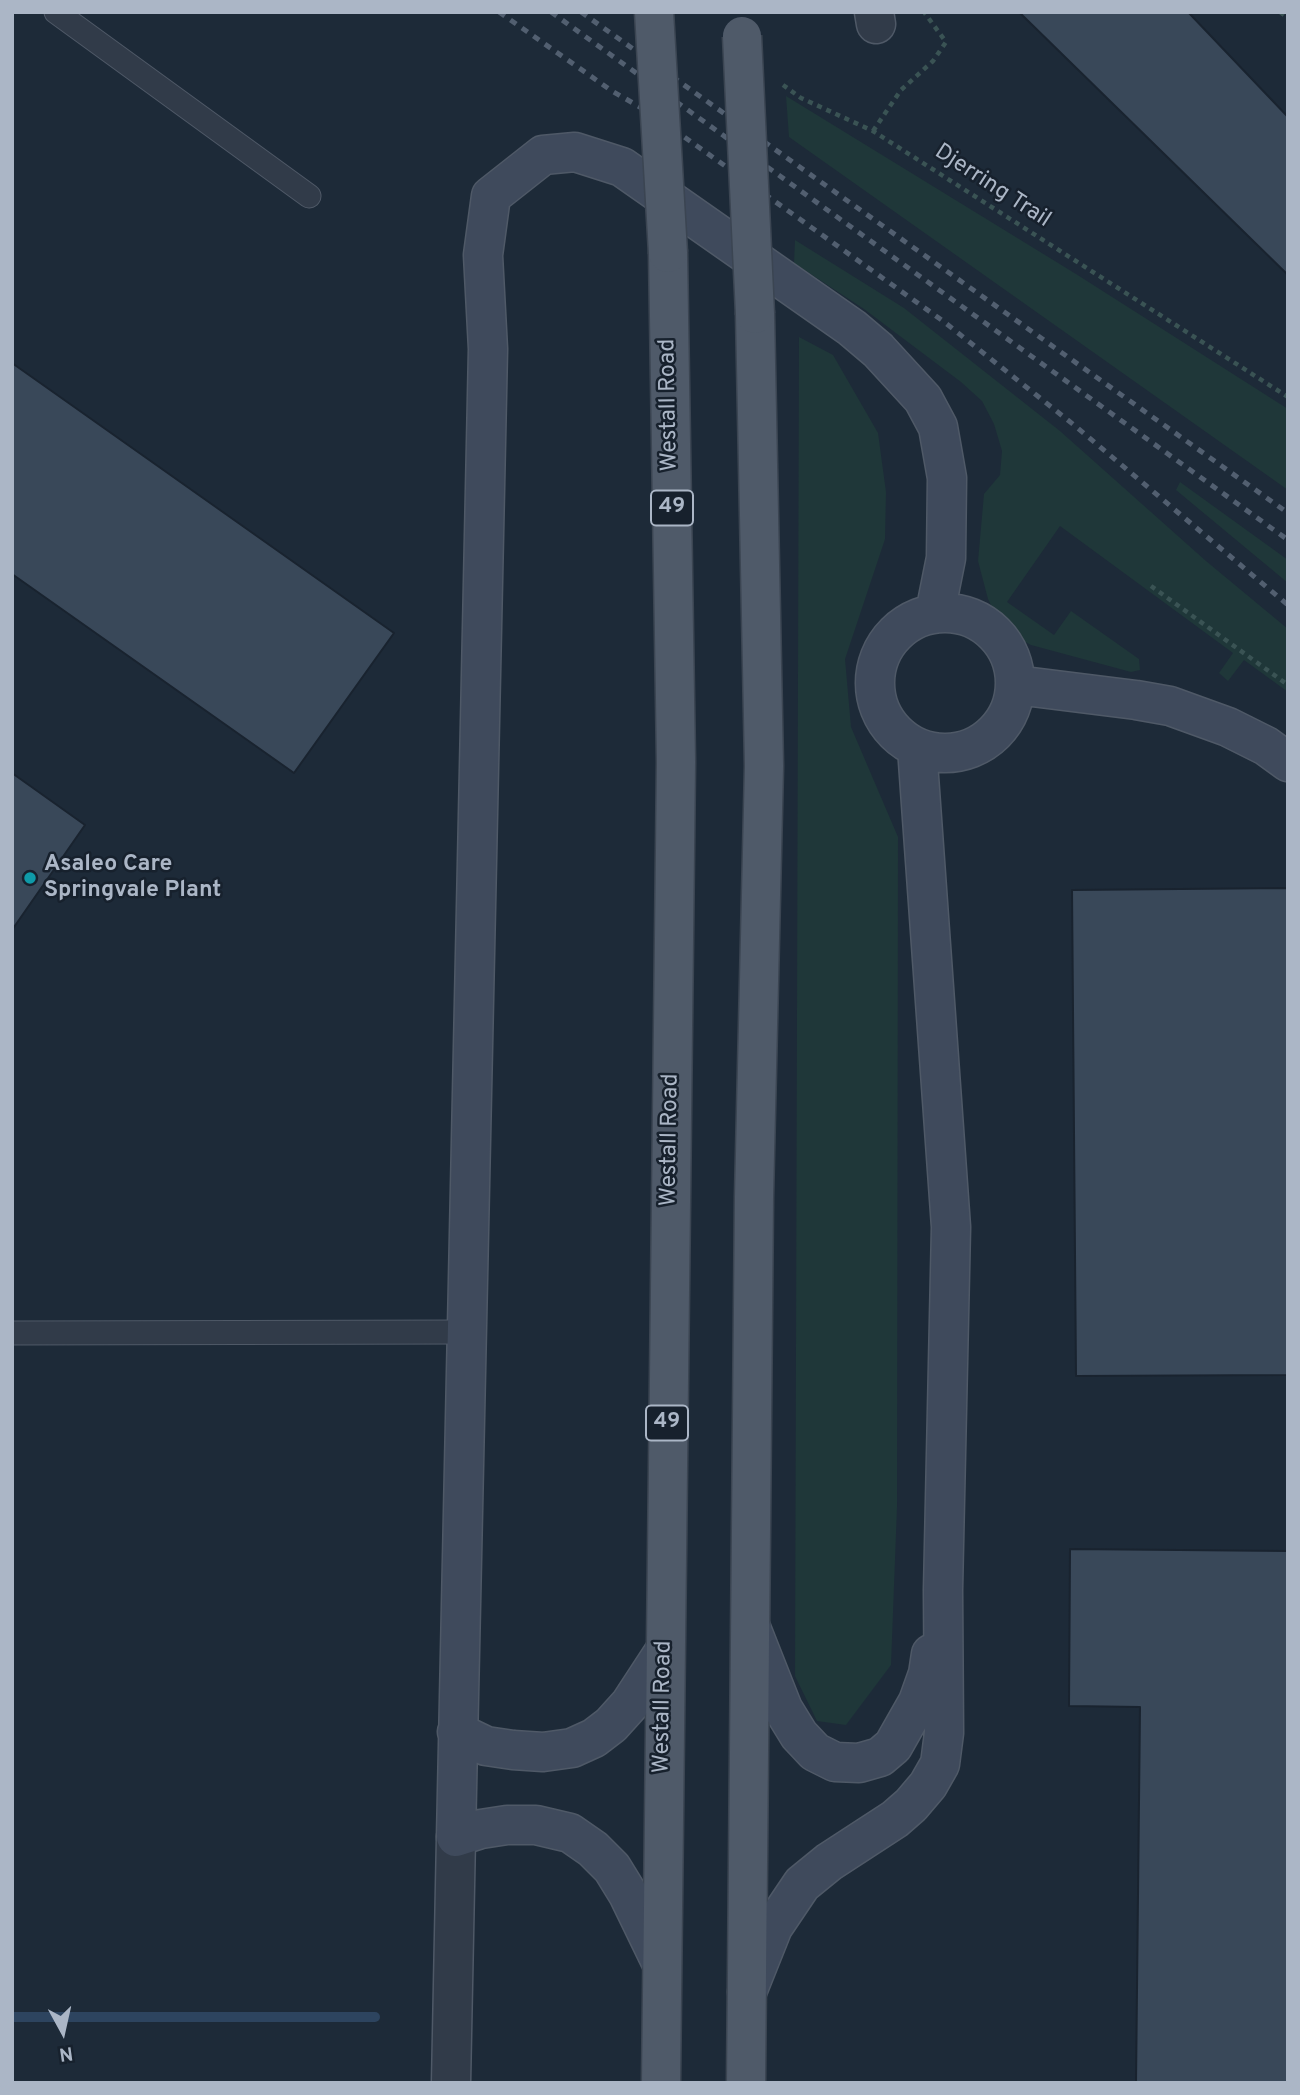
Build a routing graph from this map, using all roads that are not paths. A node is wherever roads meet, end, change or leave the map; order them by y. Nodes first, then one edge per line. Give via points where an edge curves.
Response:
1 (56, 12) edge
2 (654, 12) edge
3 (740, 24) edge
4 (309, 197) dead end
5 (935, 613) junction
6 (1016, 684) junction
7 (917, 748) junction
8 (1288, 762) edge
9 (466, 1332) junction
10 (12, 1333) edge
11 (943, 1590) junction
12 (751, 1628) junction
13 (664, 1651) junction
14 (457, 1732) junction
15 (456, 1837) junction
16 (661, 1962) junction
17 (746, 1994) junction
18 (451, 2083) edge
19 (661, 2083) edge
20 (746, 2083) edge

1 - 4 lane
2 - 13 main road, Westall Road / 49, bridge via 668,253 676,762
3 - 12 main road, bridge via 755,314 764,766
5 - 6 main road via 974,619 991,630 1005,645
5 - 7 main road via 893,634 880,653 874,675 875,698 883,719
5 - 9 main road via 946,558 947,478 938,427 923,399 878,350 622,167 575,152 544,155 491,196 483,255 488,349
6 - 7 main road via 1012,707 1000,727 983,742 962,752 940,754
6 - 8 main road via 1170,706 1228,727
7 - 11 main road via 951,1227
9 - 10 lane
9 - 14 main road
11 - 12 main road via 928,1674 918,1702 893,1746 880,1757 859,1763 835,1762 815,1752 799,1735 783,1709
11 - 17 main road via 940,1765 928,1785 895,1819 802,1884 773,1927
12 - 17 main road
13 - 14 main road via 611,1725 572,1748 513,1750 486,1746
13 - 16 main road, Westall Road / 49
14 - 15 main road
15 - 16 main road via 507,1825 536,1825 570,1833 612,1868
15 - 18 street
16 - 19 main road, Westall Road / 49
17 - 20 main road

